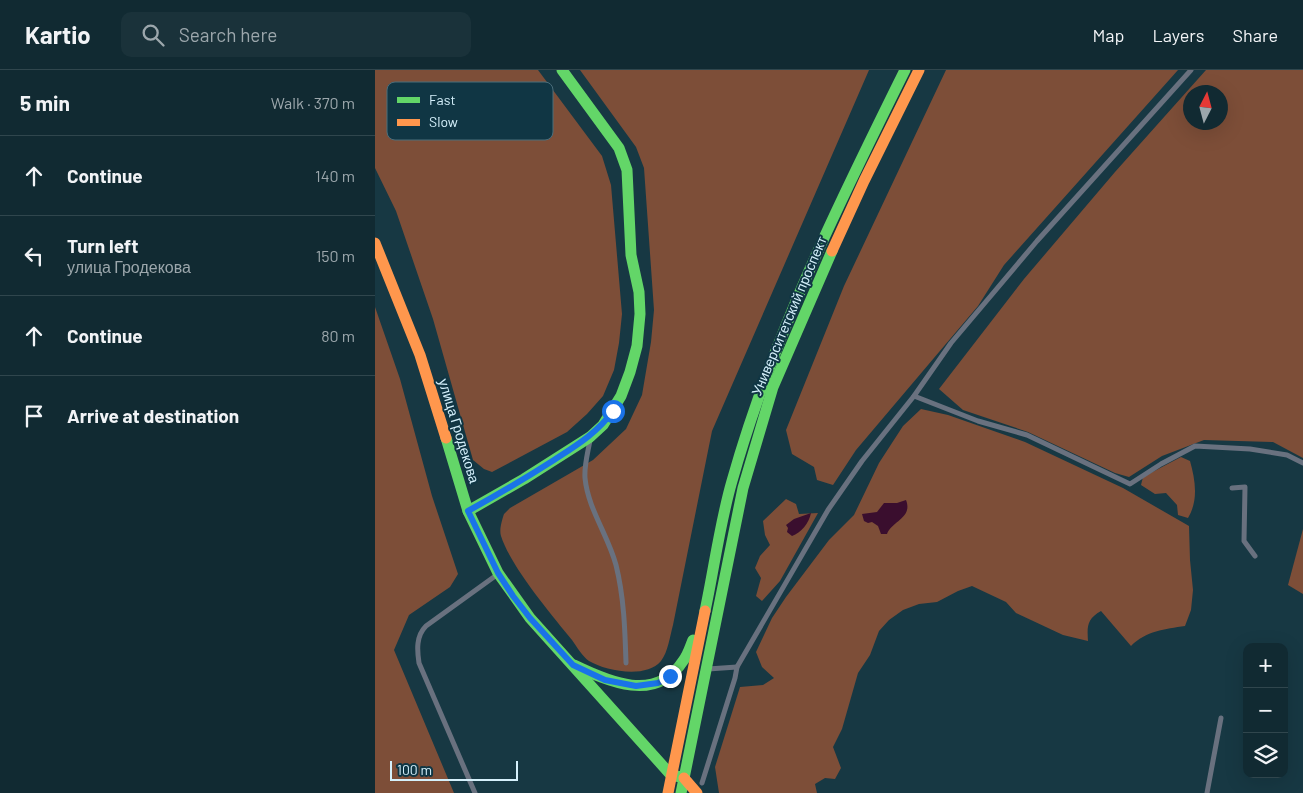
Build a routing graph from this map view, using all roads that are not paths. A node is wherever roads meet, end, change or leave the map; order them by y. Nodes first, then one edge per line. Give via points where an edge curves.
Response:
1 (562, 70) edge
2 (905, 70) edge
3 (919, 70) edge
4 (1191, 70) edge
5 (852, 176) junction
6 (863, 181) junction
7 (375, 243) edge
8 (914, 396) junction
9 (590, 437) junction
10 (1303, 462) edge
11 (1232, 488) dead end
12 (468, 511) junction
13 (1255, 556) dead end
14 (498, 573) junction
15 (704, 616) junction
16 (626, 663) dead end
17 (573, 665) junction
18 (737, 667) junction
19 (705, 669) junction
20 (1221, 718) dead end
21 (671, 775) junction
22 (684, 778) junction
23 (699, 788) edge
24 (475, 793) edge
25 (668, 793) edge
26 (681, 793) edge
27 (1207, 793) edge

1 - 9 main road via 624,159 631,255 639,292 637,346 630,372 613,411
2 - 5 main road, Университетский проспект
3 - 6 main road, Университетский проспект
4 - 8 lane via 1037,241 951,343
5 - 6 main road
5 - 15 main road, Университетский проспект via 783,331 747,431 731,483
6 - 19 main road, Университетский проспект via 773,387 761,424 743,488
7 - 12 main road, улица Гродекова via 419,355
8 - 10 lane via 978,421 1027,435 1130,484 1195,446 1250,449 1287,455
8 - 18 lane via 828,510
9 - 12 main road via 524,480
9 - 16 lane via 585,478 620,581
11 - 13 lane via 1245,487 1244,542
12 - 14 main road, улица Гродекова
14 - 17 main road, улица Гродекова via 530,618
14 - 24 lane via 426,626 418,645 419,663
15 - 17 main road via 682,662 670,676 658,683 619,684
15 - 21 main road, Университетский проспект
17 - 21 main road, улица Гродекова
18 - 19 lane
18 - 23 lane
19 - 22 main road, Университетский проспект
20 - 27 lane
21 - 22 main road
21 - 25 main road, Университетский проспект
22 - 23 main road
22 - 26 main road, Университетский проспект

